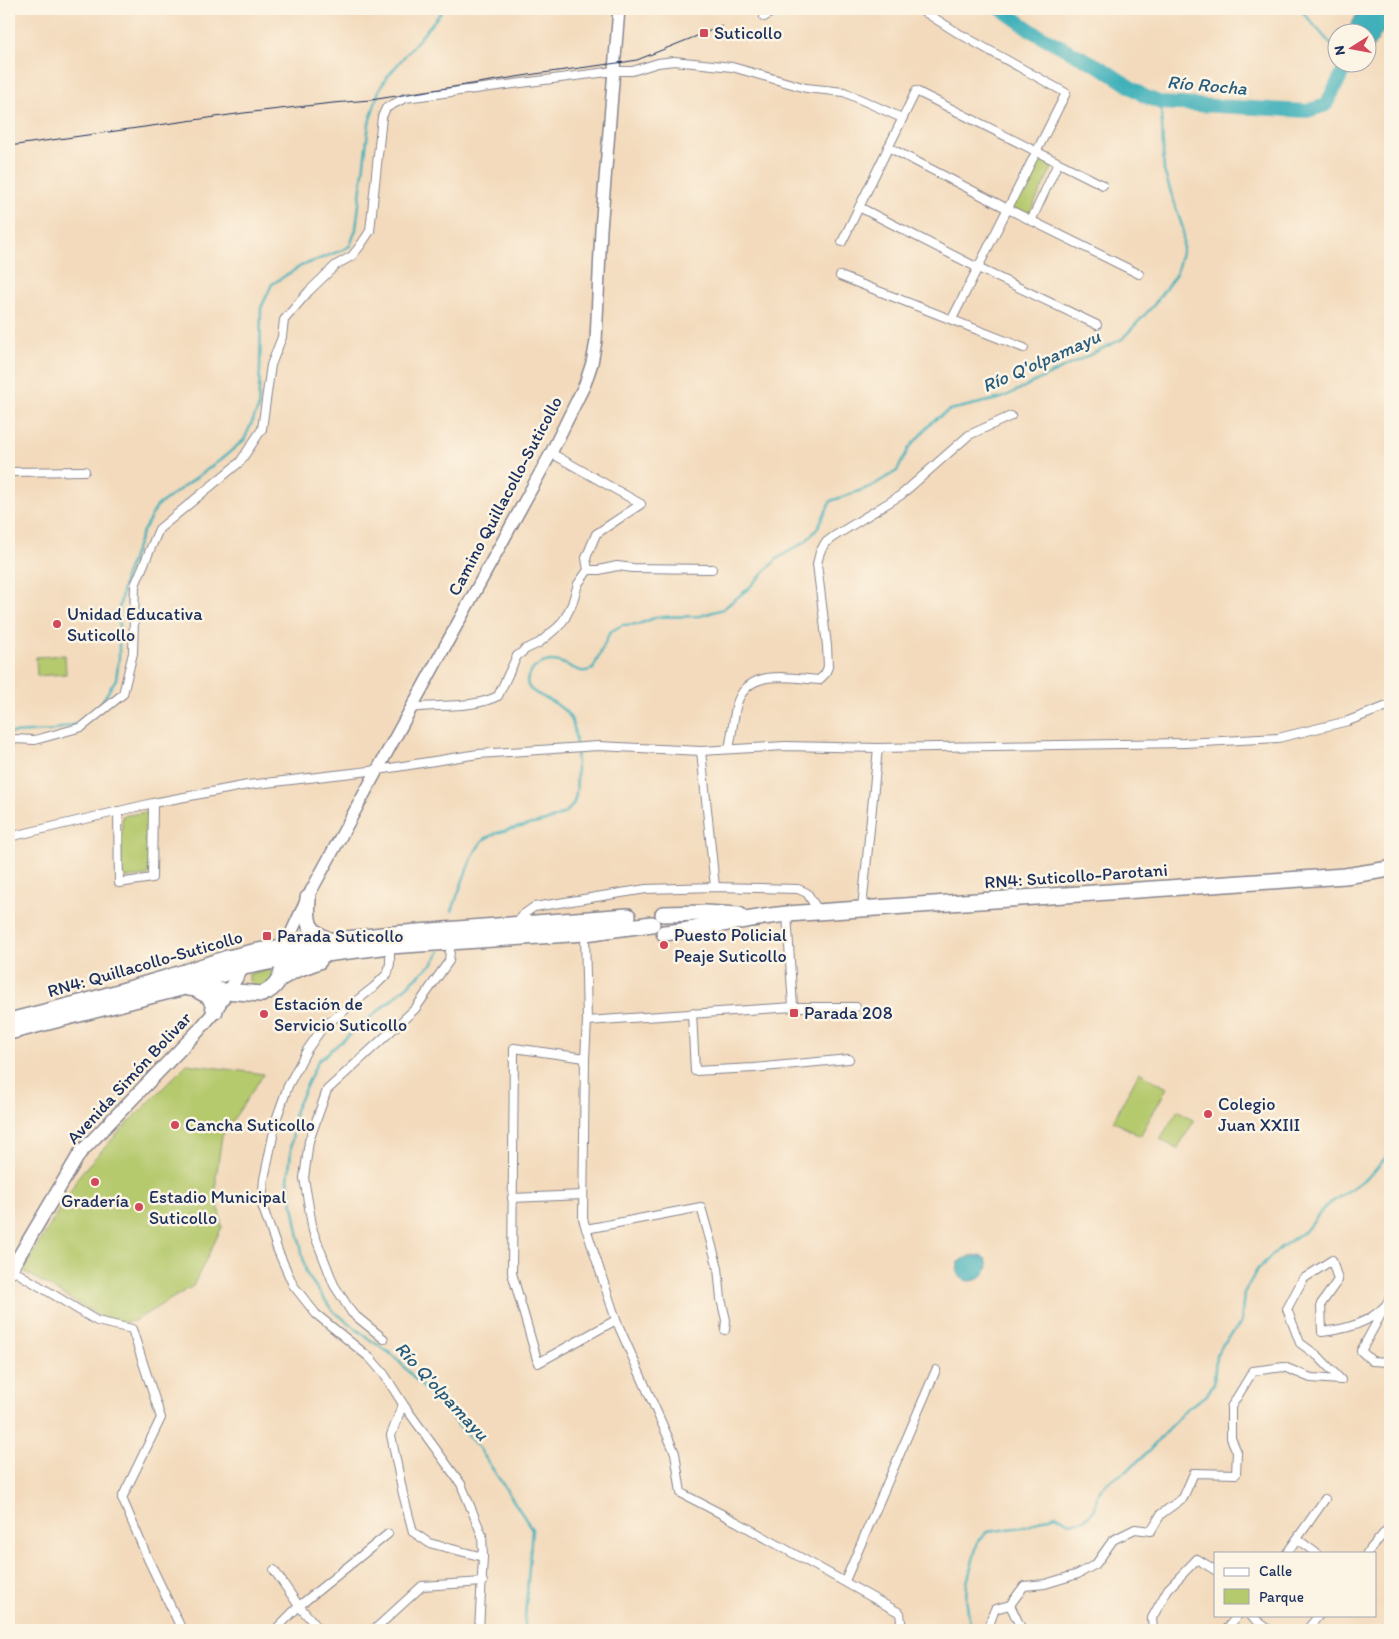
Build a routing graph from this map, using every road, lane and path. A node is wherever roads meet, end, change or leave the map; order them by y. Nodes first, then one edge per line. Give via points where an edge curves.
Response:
1 (619, 9) edge
2 (777, 9) edge
3 (920, 9) edge
4 (764, 17) dead end
5 (615, 70) junction
6 (902, 118) junction
7 (888, 147) junction
8 (1036, 151) junction
9 (1058, 163) junction
10 (1103, 185) dead end
11 (859, 207) junction
12 (1008, 209) junction
13 (1031, 221) junction
14 (842, 242) dead end
15 (978, 268) junction
16 (1139, 274) dead end
17 (840, 276) dead end
18 (952, 320) junction
19 (1097, 325) dead end
20 (1024, 348) dead end
21 (1011, 416) dead end
22 (551, 453) junction
23 (85, 471) dead end
24 (9, 472) edge
25 (712, 569) dead end
26 (588, 570) junction
27 (1390, 705) edge
28 (411, 708) junction
29 (13, 739) dead end
30 (878, 748) junction
31 (729, 749) junction
32 (701, 750) junction
33 (378, 770) junction
34 (152, 803) junction
35 (118, 811) junction
36 (9, 837) edge
37 (1390, 869) edge
38 (715, 887) junction
39 (308, 898) junction
40 (862, 908) junction
41 (820, 912) junction
42 (787, 914) junction
43 (763, 916) junction
44 (658, 924) junction
45 (515, 926) junction
46 (585, 933) junction
47 (332, 940) junction
48 (451, 941) junction
49 (390, 946) junction
50 (344, 951) junction
51 (253, 952) junction
52 (284, 953) junction
53 (244, 967) junction
54 (281, 978) junction
55 (188, 988) junction
56 (229, 991) junction
57 (248, 994) junction
58 (793, 1007) junction
59 (856, 1007) dead end
60 (215, 1011) junction
61 (692, 1013) junction
62 (9, 1021) edge
63 (587, 1021) junction
64 (9, 1032) edge
65 (585, 1058) junction
66 (849, 1059) dead end
67 (583, 1195) junction
68 (512, 1198) junction
69 (586, 1229) junction
70 (10, 1271) edge
71 (1388, 1301) edge
72 (616, 1320) junction
73 (725, 1330) dead end
74 (384, 1339) dead end
75 (1390, 1362) edge
76 (936, 1370) dead end
77 (403, 1404) junction
78 (1325, 1499) dead end
79 (1390, 1526) edge
80 (388, 1534) dead end
81 (1297, 1539) junction
82 (1288, 1552) edge
83 (1315, 1552) edge
84 (1368, 1552) edge
85 (483, 1557) junction
86 (1214, 1569) edge
87 (274, 1570) dead end
88 (845, 1581) junction
89 (482, 1582) junction
90 (1010, 1605) junction
91 (299, 1606) junction
92 (1237, 1616) edge
93 (1251, 1616) edge
94 (1318, 1616) edge
95 (182, 1630) edge
96 (275, 1630) edge
97 (320, 1630) edge
98 (374, 1630) edge
99 (479, 1630) edge
100 (902, 1630) edge
101 (987, 1630) edge
102 (1022, 1630) edge
103 (1153, 1630) edge
104 (1226, 1630) edge
105 (1269, 1630) edge
106 (1307, 1630) edge

1 - 5 main road, Camino Quillacollo-Suticollo
2 - 4 street
3 - 8 street via 1066,93
5 - 6 street via 632,71 674,61 732,67 806,88 844,92
5 - 22 main road, Camino Quillacollo-Suticollo via 608,129 594,356 585,384
5 - 29 street via 405,98 386,108 382,117 370,231 352,256 336,265 284,320 282,337 271,366 262,429 240,462 159,529 135,585 134,653 123,694 82,727 35,740
6 - 7 street
6 - 8 street via 916,91
7 - 11 street
7 - 12 street
8 - 9 street
8 - 12 street
9 - 10 street
9 - 13 street
11 - 14 street
11 - 15 street
12 - 13 street
12 - 15 street
13 - 16 street
15 - 18 street
15 - 19 street
17 - 18 street
18 - 20 street
21 - 31 street via 969,435 901,495 843,529 826,543 817,564 827,646 826,674 819,680 768,677 750,684 737,705
22 - 26 street via 641,504 596,534 586,558
22 - 28 main road, Camino Quillacollo-Suticollo
23 - 24 street
25 - 26 street via 617,566
26 - 28 street via 578,584 565,618 539,643 517,656 498,696 468,704
27 - 30 street via 1348,721 1278,738 1185,744
28 - 33 main road, Camino Quillacollo-Suticollo
30 - 31 street via 785,746
30 - 40 street
31 - 32 street
32 - 33 street via 586,746 478,754
32 - 38 street
33 - 34 street via 248,785
33 - 39 main road, Camino Quillacollo-Suticollo
34 - 35 street
34 - 35 street via 152,878 119,883
35 - 36 street
37 - 40 highway, RN4: Suticollo-Parotani via 1345,876
38 - 41 street via 798,889 808,893
38 - 45 street via 646,889 534,907
39 - 47 highway via 307,915 312,930
39 - 52 main road, Camino Quillacollo-Suticollo
40 - 41 highway, RN4: Suticollo-Parotani
41 - 42 highway, RN4: Suticollo-Parotani
42 - 43 highway, RN4: Suticollo-Parotani
42 - 58 street
43 - 44 highway, RN4: Suticollo-Parotani
43 - 44 highway, RN4: Suticollo-Parotani via 704,913
44 - 45 highway, RN4: Quillacollo-Suticollo
44 - 46 highway, RN4: Quillacollo-Suticollo
45 - 47 highway, RN4: Quillacollo-Suticollo
46 - 48 highway, RN4: Quillacollo-Suticollo
46 - 63 street
47 - 52 highway, RN4: Quillacollo-Suticollo
48 - 49 highway, RN4: Quillacollo-Suticollo
48 - 74 street via 449,960 415,1009 327,1090 309,1141 304,1178 313,1231 334,1285 352,1313
49 - 50 highway, RN4: Quillacollo-Suticollo
49 - 77 street via 388,973 323,1027 288,1086 276,1117 262,1205 293,1285 316,1314 370,1358
50 - 52 highway, RN4: Quillacollo-Suticollo
50 - 54 highway
51 - 52 highway, RN4: Quillacollo-Suticollo
51 - 53 main road, Avenida Simón Bolivar
51 - 62 highway, RN4: Quillacollo-Suticollo
52 - 53 highway, RN4: Quillacollo-Suticollo
52 - 54 highway
53 - 55 highway, RN4: Quillacollo-Suticollo
53 - 56 main road, Avenida Simón Bolivar
54 - 57 highway via 271,990
55 - 56 highway
55 - 60 highway via 210,997
55 - 64 highway, RN4: Quillacollo-Suticollo
56 - 57 highway
56 - 60 main road, Avenida Simón Bolivar
57 - 60 main road, Avenida Simón Bolivar
58 - 59 street
58 - 61 street
60 - 70 main road, Avenida Simón Bolivar via 80,1153
61 - 63 street
61 - 66 street via 695,1071
63 - 65 street
65 - 67 street
65 - 68 street via 514,1048
67 - 68 street
67 - 69 street
68 - 72 street via 512,1273 538,1364
69 - 72 street
69 - 73 street via 701,1207 718,1268
70 - 95 street via 97,1320 132,1329 161,1418 122,1498
71 - 75 street via 1361,1351 1372,1361
71 - 90 street via 1377,1314 1347,1329 1322,1332 1321,1304 1338,1280 1332,1260 1303,1280 1287,1309 1300,1343 1341,1380 1311,1378 1284,1367 1253,1371 1231,1406 1230,1438 1237,1452 1236,1474 1194,1473 1183,1498 1161,1514 1151,1531 1135,1528 1113,1540 1096,1564 1078,1574 1045,1584 1024,1586
72 - 88 street via 675,1453 681,1494
76 - 88 street
77 - 85 street via 461,1484 482,1534
77 - 85 street via 391,1435 413,1532 429,1543
78 - 81 street
79 - 84 street
80 - 91 street
81 - 82 street
81 - 83 street
85 - 89 street
86 - 103 street via 1197,1559 1168,1589 1152,1618
87 - 91 street
88 - 100 street via 900,1613
89 - 98 street via 422,1586
89 - 99 street
90 - 101 street via 995,1609
90 - 102 street
91 - 96 street
91 - 97 street
92 - 104 street
93 - 105 street
94 - 106 street

